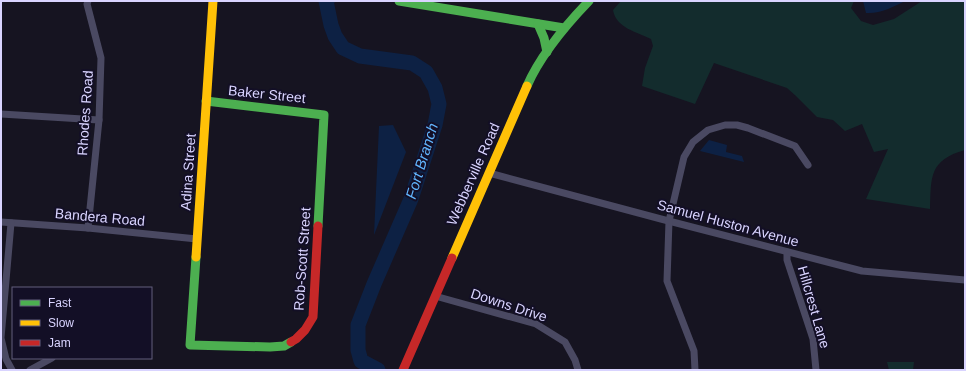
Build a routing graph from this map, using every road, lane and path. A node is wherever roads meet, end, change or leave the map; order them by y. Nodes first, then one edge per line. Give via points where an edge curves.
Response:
1 (88, 1) edge
2 (213, 1) edge
3 (399, 1) edge
4 (589, 1) edge
5 (538, 24) junction
6 (564, 28) junction
7 (547, 52) junction
8 (206, 101) junction
9 (1, 114) edge
10 (324, 115) joint
11 (98, 120) junction
12 (808, 165) dead end
13 (489, 173) junction
14 (669, 221) junction
15 (1, 222) edge
16 (10, 223) junction
17 (88, 228) junction
18 (197, 238) junction
19 (787, 252) junction
20 (965, 280) edge
21 (435, 296) junction
22 (190, 345) joint
23 (50, 359) edge
24 (12, 370) edge
25 (30, 370) edge
26 (403, 370) edge
27 (578, 370) edge
28 (695, 370) edge
29 (816, 370) edge

1 - 11 street, Rhodes Road via 101,58
2 - 8 street, Adina Street
3 - 5 street
4 - 6 street, Webberville Road
5 - 6 street
5 - 7 street
6 - 7 street, Webberville Road
7 - 13 street, Webberville Road via 527,86
8 - 10 street, Baker Street
8 - 18 street, Adina Street
9 - 11 street
10 - 22 street, Rob-Scott Street via 313,317 296,339 284,346
11 - 17 street, Rhodes Road
12 - 14 street via 795,146 748,128 725,125 708,130 693,142 684,157
13 - 14 street, Samuel Huston Avenue
13 - 21 street, Webberville Road
14 - 19 street, Samuel Huston Avenue
14 - 28 street via 667,281 694,352
15 - 16 street, Bandera Road
16 - 17 street, Bandera Road
16 - 24 street via 1,338 6,359
17 - 18 street, Bandera Road
18 - 22 street, Adina Street
19 - 20 street, Samuel Huston Avenue via 868,272
19 - 29 street, Hillcrest Lane via 787,260 813,339
21 - 26 street, Webberville Road
21 - 27 street, Downs Drive via 536,324 564,342
23 - 25 street

